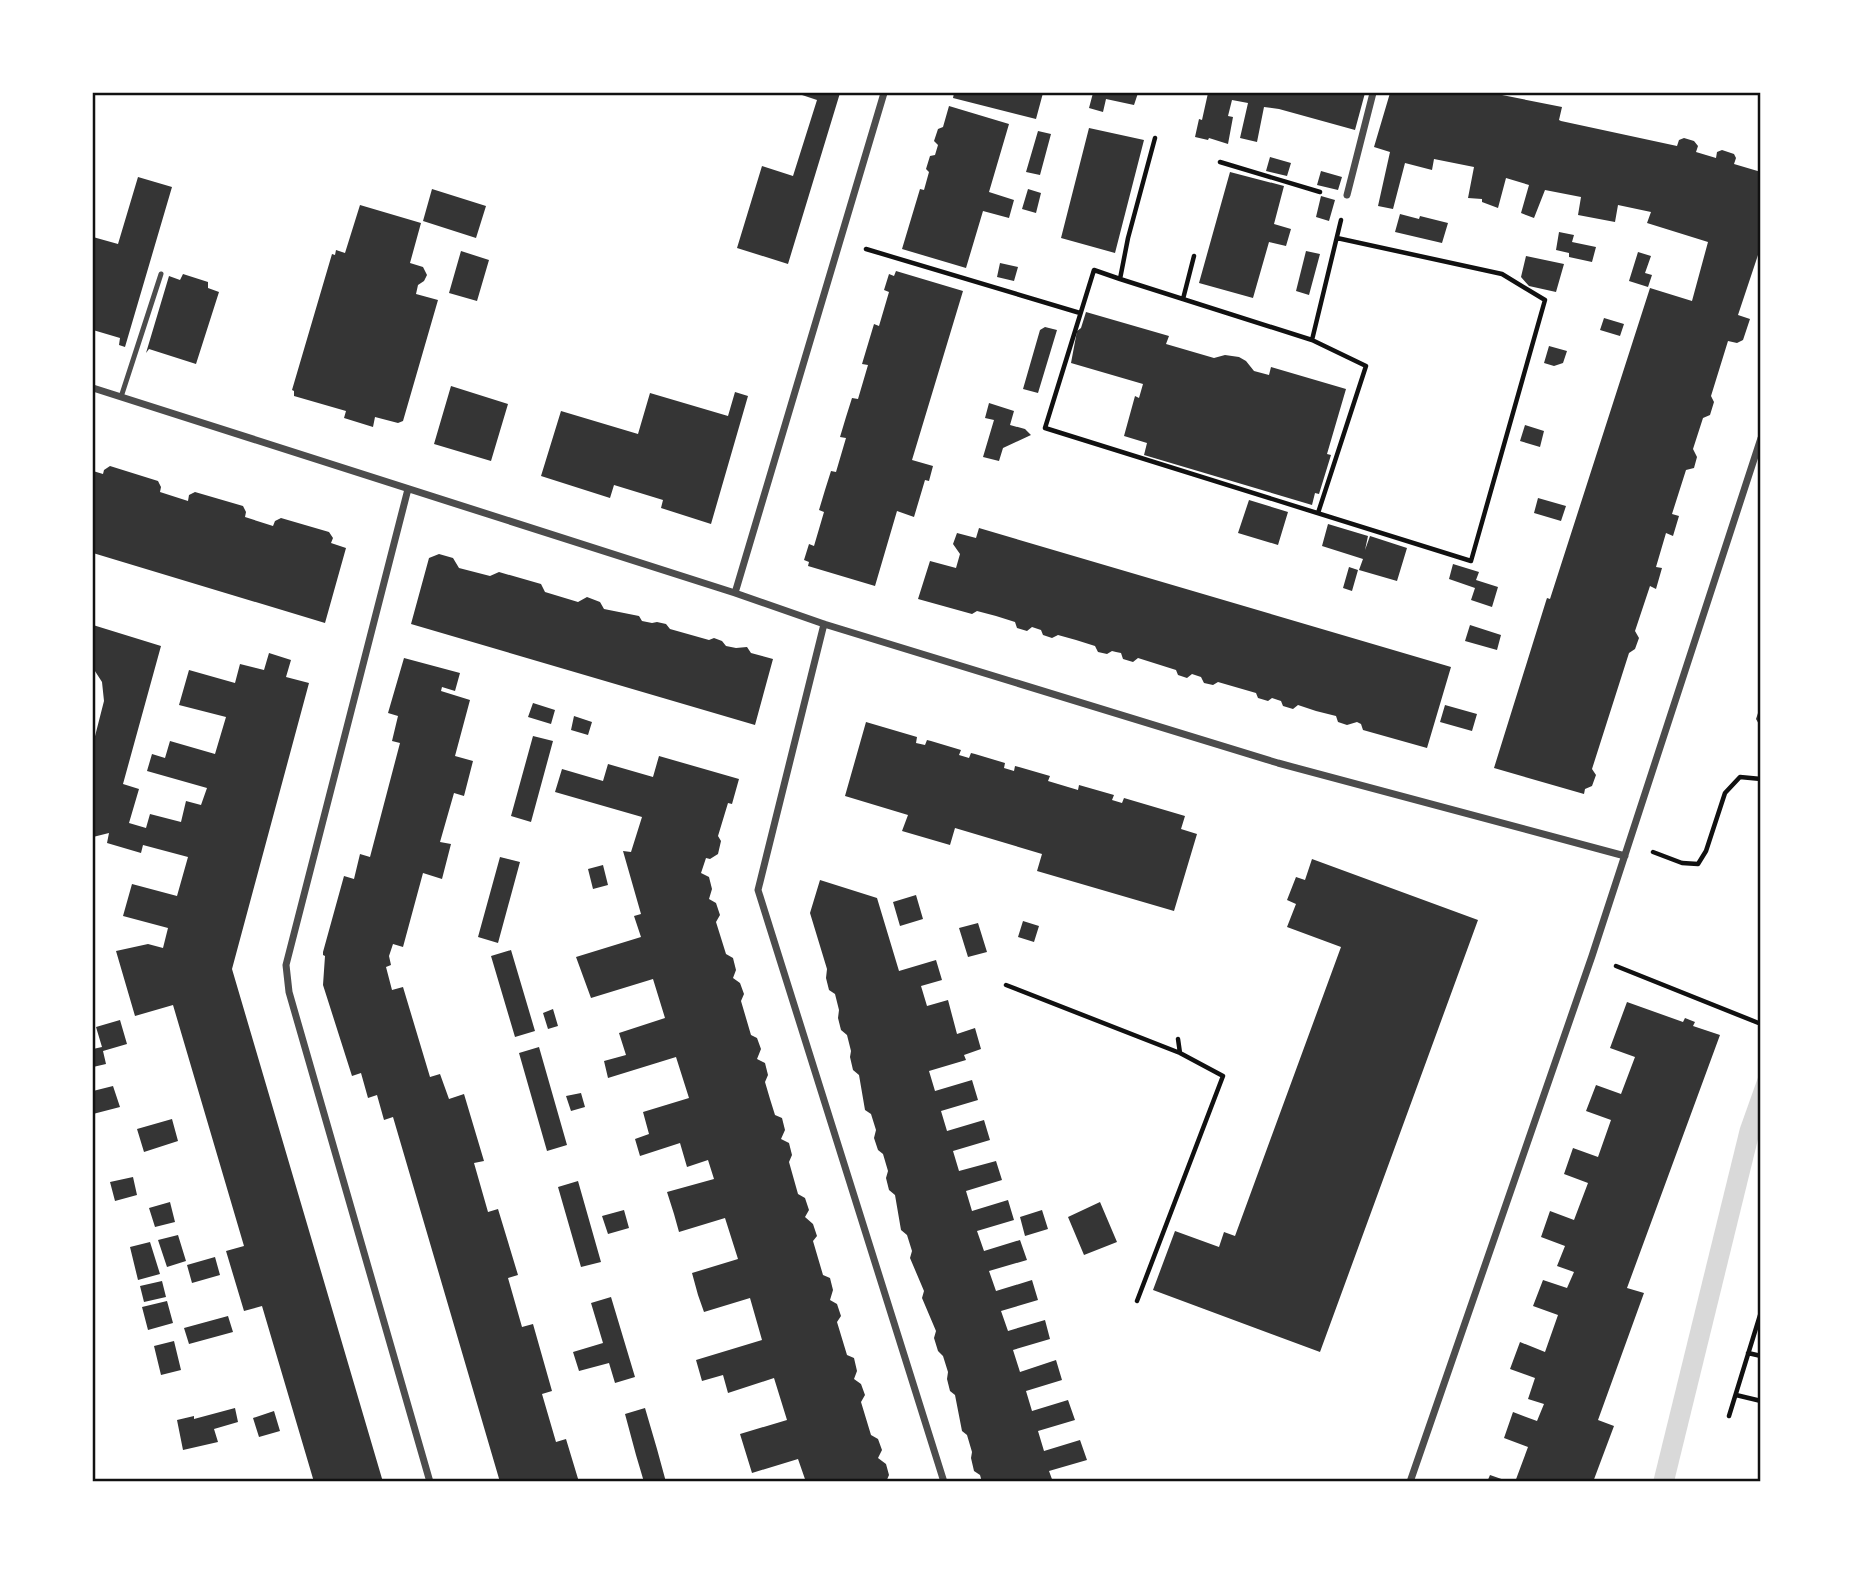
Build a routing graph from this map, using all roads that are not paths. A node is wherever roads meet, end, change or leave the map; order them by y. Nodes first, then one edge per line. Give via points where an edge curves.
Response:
1 (884, 93) edge
2 (1373, 93) edge
3 (1347, 197) road end
4 (161, 274) dead end
5 (93, 388) edge
6 (121, 397) junction
7 (1761, 438) edge
8 (408, 489) junction
9 (735, 593) junction
10 (824, 624) junction
11 (1625, 856) junction
12 (429, 1482) edge
13 (944, 1482) edge
14 (1410, 1482) edge

1 - 9 street
2 - 3 street
4 - 6 lane
5 - 6 street
6 - 8 street
7 - 11 street
8 - 9 street
8 - 12 street via 286,965 289,992
9 - 10 street
10 - 11 street via 1278,763
10 - 13 street via 758,890
11 - 14 street

